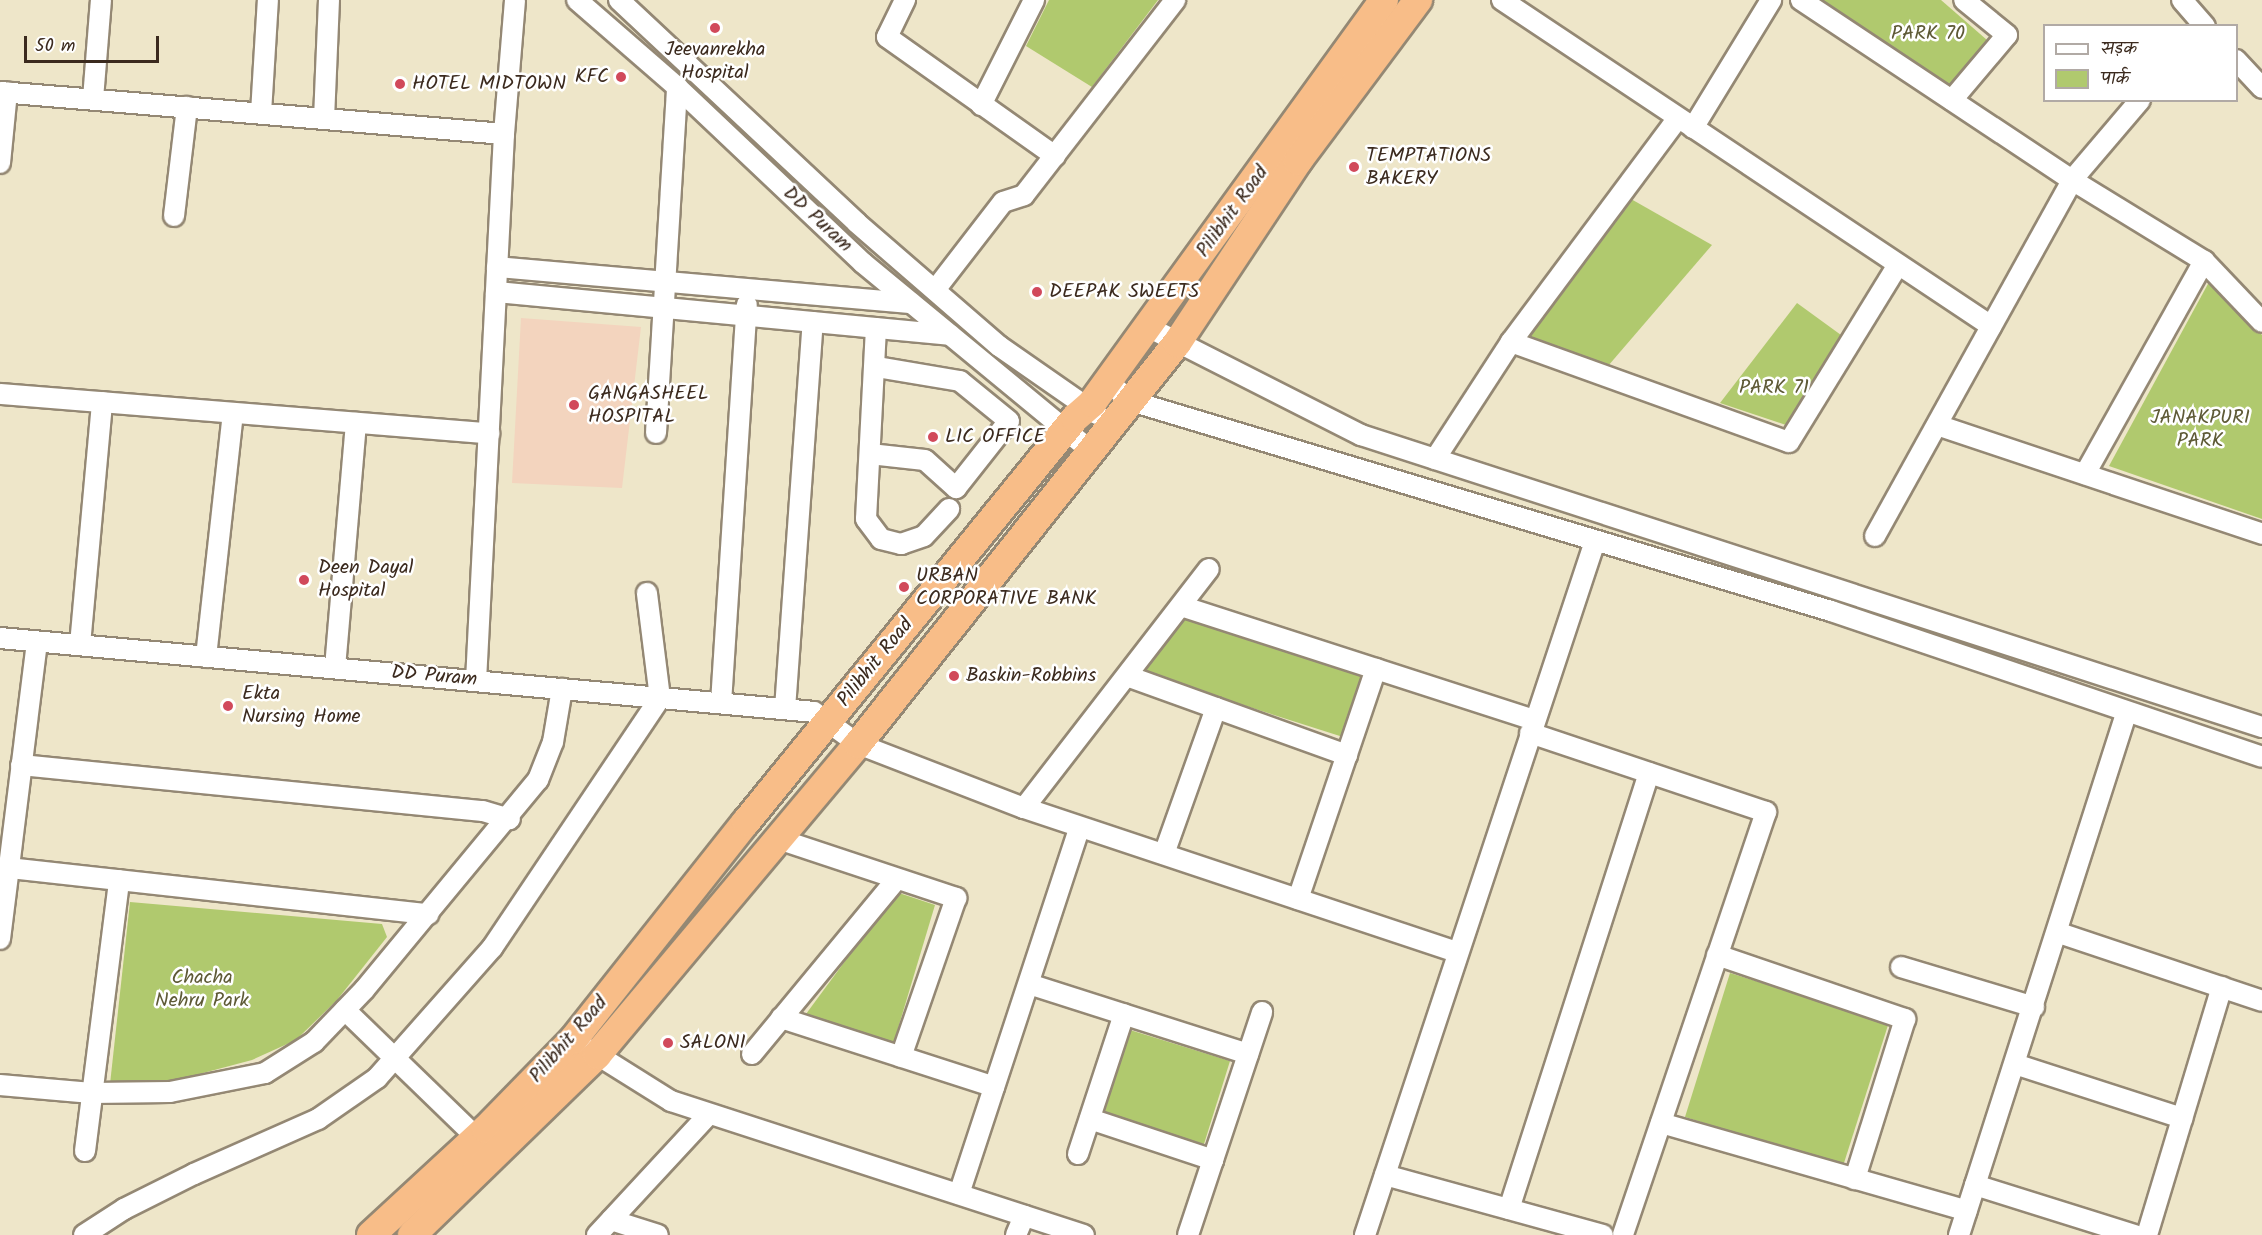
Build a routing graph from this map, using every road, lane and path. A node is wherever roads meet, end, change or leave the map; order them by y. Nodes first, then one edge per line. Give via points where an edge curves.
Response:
1 (101, 0) edge
2 (268, 0) edge
3 (329, 0) edge
4 (515, 0) edge
5 (577, 0) edge
6 (619, 0) edge
7 (906, 0) edge
8 (1034, 0) edge
9 (1175, 0) edge
10 (1384, 0) edge
11 (1418, 0) edge
12 (1502, 0) edge
13 (1771, 0) edge
14 (1801, 0) edge
15 (1964, 0) edge
16 (2182, 0) edge
17 (2204, 24) edge
18 (2238, 62) edge
19 (677, 87) junction
20 (2262, 88) edge
21 (4, 92) edge
22 (93, 99) junction
23 (1952, 100) junction
24 (2138, 102) edge
25 (981, 105) junction
26 (188, 107) junction
27 (261, 113) junction
28 (324, 119) junction
29 (1686, 123) junction
30 (504, 134) junction
31 (1055, 156) junction
32 (0, 163) edge
33 (2072, 180) junction
34 (174, 216) dead end
35 (2204, 261) junction
36 (1898, 265) junction
37 (497, 267) junction
38 (667, 283) junction
39 (748, 289) junction
40 (935, 290) junction
41 (496, 292) junction
42 (911, 303) junction
43 (666, 308) junction
44 (746, 316) junction
45 (813, 322) junction
46 (2262, 322) edge
47 (1991, 327) junction
48 (876, 328) junction
49 (1150, 328) junction
50 (950, 335) junction
51 (1511, 342) junction
52 (1177, 343) junction
53 (876, 367) junction
54 (1108, 382) junction
55 (0, 394) edge
56 (102, 402) junction
57 (1131, 402) junction
58 (1087, 406) junction
59 (232, 413) junction
60 (356, 423) junction
61 (1112, 424) junction
62 (1937, 425) junction
63 (1066, 429) junction
64 (489, 433) junction
65 (656, 434) dead end
66 (1091, 451) junction
67 (870, 454) junction
68 (1435, 459) junction
69 (2085, 474) junction
70 (949, 509) dead end
71 (2262, 534) edge
72 (1875, 536) dead end
73 (1595, 541) junction
74 (1209, 569) dead end
75 (647, 593) dead end
76 (1181, 606) junction
77 (0, 638) edge
78 (37, 642) junction
79 (80, 645) junction
80 (207, 657) junction
81 (335, 668) junction
82 (1376, 669) junction
83 (1126, 676) junction
84 (476, 681) junction
85 (562, 689) junction
86 (660, 698) junction
87 (721, 703) junction
88 (1216, 708) junction
89 (785, 709) junction
90 (2126, 714) junction
91 (829, 722) junction
92 (1532, 726) junction
93 (2262, 727) edge
94 (858, 744) junction
95 (1347, 755) junction
96 (2262, 757) edge
97 (21, 765) junction
98 (1649, 773) junction
99 (1024, 808) junction
100 (510, 819) junction
101 (1080, 826) junction
102 (778, 839) junction
103 (1164, 854) junction
104 (9, 868) junction
105 (897, 879) junction
106 (119, 880) junction
107 (1298, 899) junction
108 (428, 914) junction
109 (2059, 933) junction
110 (0, 939) edge
111 (1458, 952) junction
112 (1717, 955) junction
113 (1901, 967) dead end
114 (1029, 984) junction
115 (2222, 987) junction
116 (2262, 1001) edge
117 (2034, 1007) junction
118 (345, 1010) junction
119 (1262, 1012) dead end
120 (1124, 1014) junction
121 (781, 1018) junction
122 (573, 1040) junction
123 (752, 1054) dead end
124 (1248, 1054) junction
125 (597, 1055) junction
126 (394, 1057) junction
127 (901, 1057) junction
128 (2015, 1064) junction
129 (0, 1084) edge
130 (994, 1088) junction
131 (92, 1093) junction
132 (709, 1114) junction
133 (2182, 1118) junction
134 (1090, 1119) junction
135 (1660, 1123) junction
136 (477, 1138) junction
137 (85, 1151) dead end
138 (1078, 1154) dead end
139 (1213, 1160) junction
140 (1385, 1175) junction
141 (1855, 1179) junction
142 (1976, 1185) junction
143 (959, 1194) junction
144 (1509, 1209) junction
145 (1967, 1211) junction
146 (1024, 1216) junction
147 (611, 1220) junction
148 (84, 1235) edge
149 (371, 1235) edge
150 (412, 1235) edge
151 (597, 1235) edge
152 (658, 1235) edge
153 (1016, 1235) edge
154 (1084, 1235) edge
155 (1188, 1235) edge
156 (1365, 1235) edge
157 (1603, 1235) edge
158 (1623, 1235) edge
159 (1959, 1235) edge
160 (2135, 1235) edge
161 (2147, 1235) edge

1 - 22 street
2 - 27 street
3 - 28 street
4 - 30 street
5 - 19 street, DD Puram
6 - 40 street, DD Puram
7 - 25 street via 887,37
8 - 25 street
9 - 31 street
10 - 49 highway, Pilibhit Road
11 - 52 highway via 1298,161
12 - 29 street
13 - 29 street
14 - 23 street
15 - 23 street via 2007,35
16 - 17 street
18 - 20 street
19 - 38 street
19 - 42 street, DD Puram via 863,263
21 - 22 street
21 - 32 street
22 - 26 street
23 - 33 street
24 - 33 street
25 - 31 street
26 - 27 street
26 - 34 street
27 - 28 street
28 - 30 street
29 - 36 street
29 - 51 street
30 - 37 street
31 - 40 street via 1024,195 1003,202
33 - 35 street
33 - 47 street
35 - 46 street
35 - 69 street
36 - 47 street
36 - 51 street via 1789,442
37 - 38 street
37 - 41 street
38 - 39 street
38 - 43 street
39 - 42 street
39 - 44 street
40 - 58 street, DD Puram via 999,345
41 - 43 street
41 - 64 street
42 - 50 street, DD Puram
43 - 44 street
43 - 65 street
44 - 45 street
44 - 87 street
45 - 48 street
45 - 89 street
47 - 62 street
48 - 50 street
48 - 53 street
49 - 52 street
49 - 54 highway, Pilibhit Road
50 - 63 street, DD Puram
51 - 68 street
52 - 57 highway
52 - 68 street via 1361,435
53 - 67 street
53 - 67 street via 960,381 1009,421 956,488 925,460
54 - 57 street
54 - 58 highway, Pilibhit Road
55 - 56 street
56 - 59 street
56 - 79 street
57 - 61 highway
57 - 73 street via 1245,433 1349,470
58 - 61 street, DD Puram
58 - 63 highway, Pilibhit Road
59 - 60 street
59 - 80 street
60 - 64 street
60 - 81 street
61 - 66 highway
62 - 69 street
62 - 72 street
63 - 66 street, DD Puram
63 - 91 highway, Pilibhit Road
64 - 84 street
66 - 94 highway
67 - 70 street via 866,519 881,539 901,544 924,536
68 - 93 street
69 - 71 street
73 - 90 street via 1830,612
73 - 92 street
74 - 76 street
75 - 86 street
76 - 82 street
76 - 83 street
77 - 78 street, DD Puram
78 - 79 street, DD Puram
78 - 97 street
79 - 80 street, DD Puram
80 - 81 street, DD Puram
81 - 84 street, DD Puram
82 - 92 street
82 - 95 street
83 - 88 street
83 - 99 street
84 - 85 street, DD Puram
85 - 86 street, DD Puram
85 - 100 street via 553,742 538,780
86 - 87 street, DD Puram
86 - 126 street via 492,948
87 - 89 street, DD Puram
88 - 95 street
88 - 103 street
89 - 91 street, DD Puram via 814,712
90 - 96 street
90 - 109 street
91 - 94 street, DD Puram
91 - 122 highway, Pilibhit Road
92 - 98 street
92 - 111 street
94 - 99 street, DD Puram
94 - 102 highway
95 - 107 street
97 - 100 street via 483,811
97 - 104 street
98 - 112 street via 1766,812
98 - 144 street
99 - 101 street, DD Puram
100 - 108 street
101 - 103 street, DD Puram
101 - 114 street
102 - 105 street
102 - 125 highway
103 - 107 street, DD Puram
104 - 106 street
104 - 110 street
105 - 121 street
105 - 127 street via 956,898
106 - 108 street
106 - 131 street
107 - 111 street, DD Puram
108 - 118 street
109 - 115 street
109 - 117 street
111 - 140 street
112 - 135 street
112 - 141 street via 1905,1019
113 - 117 street
114 - 120 street
114 - 130 street
115 - 116 street
115 - 133 street
117 - 128 street
118 - 126 street
118 - 131 street via 314,1042 265,1072 170,1092
119 - 124 street
120 - 124 street
120 - 134 street
121 - 123 street
121 - 127 street
122 - 125 street
122 - 136 highway, Pilibhit Road
124 - 139 street
125 - 132 street via 671,1101
125 - 150 highway
126 - 136 street
126 - 148 street via 377,1078 318,1119 194,1174 124,1209
127 - 130 street
128 - 133 street
128 - 142 street
129 - 131 street
130 - 143 street
131 - 137 street
132 - 143 street
132 - 147 street
133 - 161 street
134 - 138 street
134 - 139 street
135 - 141 street
135 - 158 street
136 - 149 highway, Pilibhit Road
139 - 155 street
140 - 144 street
140 - 156 street
141 - 145 street
142 - 145 street
142 - 160 street
143 - 146 street
144 - 157 street
145 - 159 street
146 - 153 street
146 - 154 street
147 - 151 street
147 - 152 street

